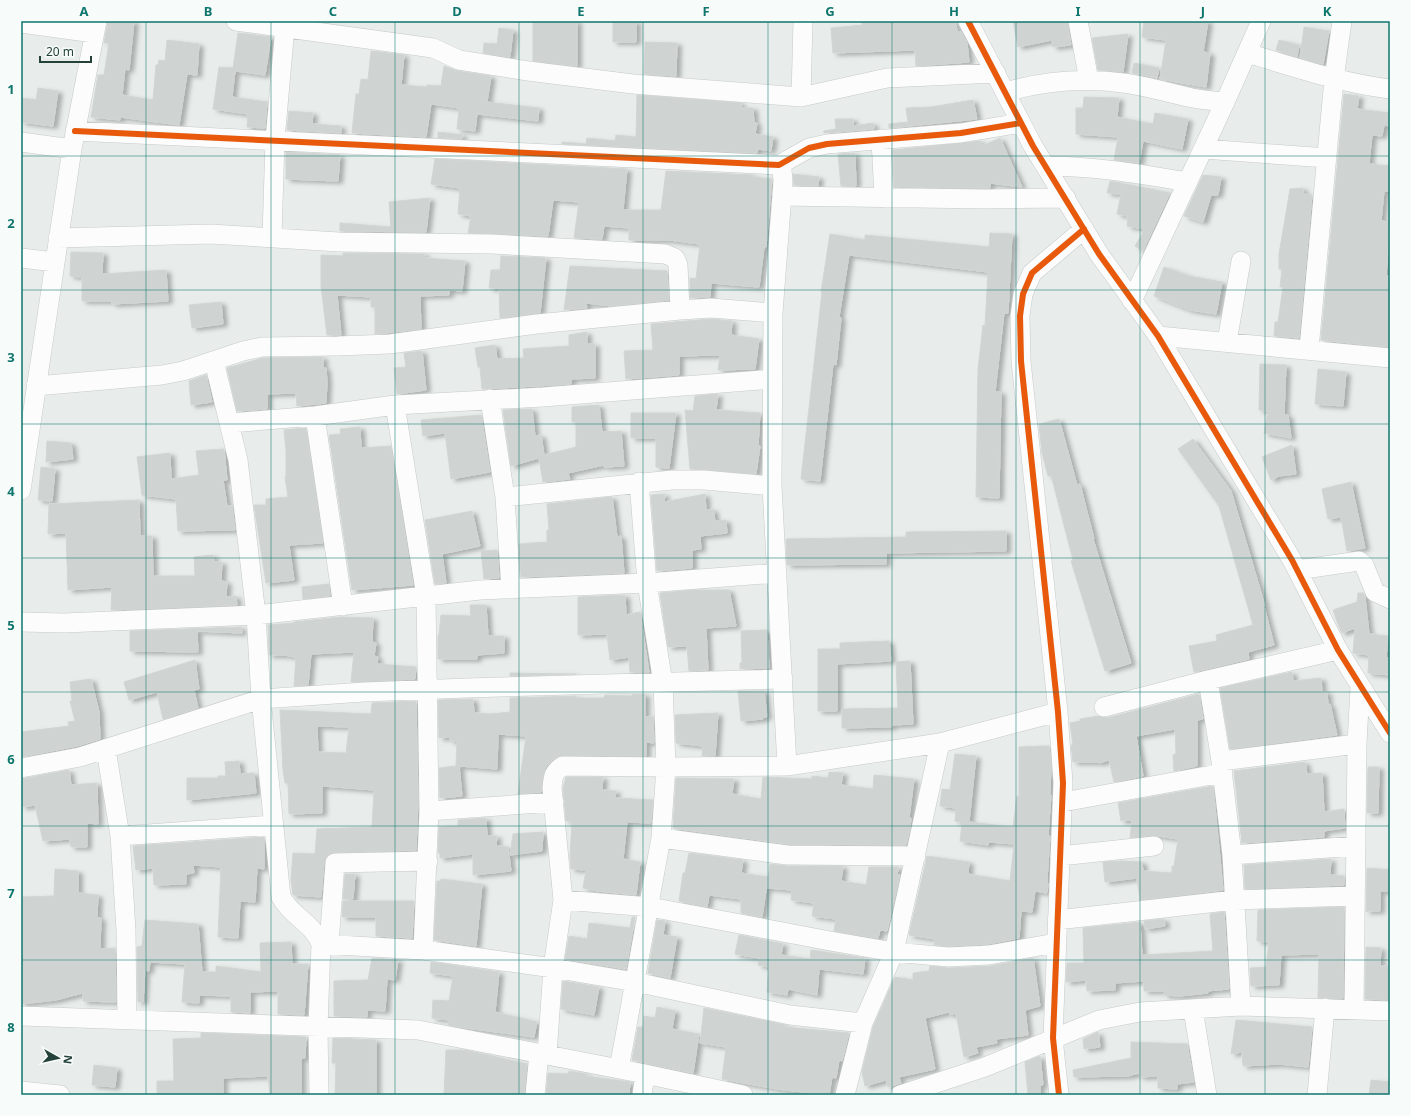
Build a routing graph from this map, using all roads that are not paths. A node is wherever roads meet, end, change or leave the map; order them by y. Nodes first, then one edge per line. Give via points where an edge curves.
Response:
1 (240, 21) edge
2 (803, 21) edge
3 (968, 21) edge
4 (1078, 21) edge
5 (1261, 21) edge
6 (1342, 21) edge
7 (21, 23) edge
8 (95, 27) edge
9 (285, 27) junction
10 (1247, 53) junction
11 (996, 73) junction
12 (1334, 79) junction
13 (1089, 81) junction
14 (1390, 89) edge
15 (1006, 92) junction
16 (801, 97) junction
17 (1225, 102) junction
18 (1022, 123) junction
19 (882, 139) junction
20 (74, 140) junction
21 (275, 140) junction
22 (21, 142) edge
23 (1203, 149) junction
24 (1327, 158) junction
25 (779, 165) junction
26 (1046, 166) junction
27 (1188, 182) junction
28 (782, 196) junction
29 (884, 198) junction
30 (1066, 198) junction
31 (1084, 229) junction
32 (58, 238) junction
33 (272, 238) junction
34 (21, 258) edge
35 (1241, 261) dead end
36 (55, 262) junction
37 (1132, 301) junction
38 (680, 310) junction
39 (774, 313) junction
40 (1158, 336) junction
41 (1228, 342) junction
42 (1309, 349) junction
43 (1390, 358) edge
44 (214, 361) junction
45 (773, 380) junction
46 (36, 386) junction
47 (490, 399) junction
48 (395, 405) junction
49 (315, 416) junction
50 (26, 418) edge
51 (230, 423) junction
52 (639, 482) junction
53 (772, 486) junction
54 (21, 490) edge
55 (505, 497) junction
56 (1297, 570) junction
57 (777, 573) junction
58 (647, 583) junction
59 (511, 589) junction
60 (426, 596) junction
61 (1390, 599) edge
62 (343, 606) junction
63 (256, 615) junction
64 (21, 622) edge
65 (1338, 650) junction
66 (783, 679) junction
67 (1208, 680) junction
68 (663, 683) junction
69 (1360, 687) junction
70 (429, 690) junction
71 (260, 700) junction
72 (1104, 707) dead end
73 (1058, 712) junction
74 (1390, 733) edge
75 (940, 742) junction
76 (1357, 744) junction
77 (106, 749) junction
78 (787, 766) junction
79 (666, 767) junction
80 (1222, 767) junction
81 (21, 768) edge
82 (554, 802) junction
83 (1062, 802) junction
84 (429, 811) junction
85 (272, 825) junction
86 (120, 836) junction
87 (661, 838) junction
88 (1154, 846) dead end
89 (1356, 846) junction
90 (1232, 855) junction
91 (916, 856) junction
92 (1060, 856) junction
93 (428, 861) junction
94 (1354, 896) junction
95 (563, 900) junction
96 (1235, 900) junction
97 (650, 907) junction
98 (1057, 920) junction
99 (1056, 943) junction
100 (325, 944) junction
101 (423, 950) junction
102 (894, 952) junction
103 (553, 968) junction
104 (635, 982) junction
105 (1241, 1006) junction
106 (1325, 1008) junction
107 (1193, 1009) junction
108 (1354, 1009) junction
109 (1390, 1011) edge
110 (21, 1016) edge
111 (127, 1019) junction
112 (863, 1023) junction
113 (318, 1027) junction
114 (1053, 1038) junction
115 (543, 1054) junction
116 (618, 1069) junction
117 (645, 1074) junction
118 (938, 1089) edge
119 (21, 1091) edge
120 (60, 1095) edge
121 (319, 1095) edge
122 (536, 1095) edge
123 (642, 1095) edge
124 (743, 1095) edge
125 (845, 1095) edge
126 (900, 1095) edge
127 (1059, 1095) edge
128 (1207, 1095) edge
129 (1318, 1095) edge

1 - 9 street
2 - 16 street
3 - 11 street
4 - 13 street
5 - 10 street
6 - 12 street
7 - 8 street
8 - 20 street
9 - 16 street via 433,48 459,60 528,72 633,84
9 - 21 street
10 - 12 street
10 - 17 street
11 - 15 street
11 - 16 street via 887,78
12 - 14 street
12 - 24 street
13 - 15 street via 1072,80 1030,85
13 - 17 street via 1123,83
15 - 18 street
17 - 23 street
18 - 19 street via 961,133
18 - 26 street
19 - 25 street via 809,148
19 - 29 street
20 - 21 street
20 - 22 street
20 - 32 street
21 - 25 street
21 - 33 street
23 - 24 street
23 - 27 street
24 - 42 street
25 - 28 street via 782,170
26 - 27 street via 1121,170
26 - 30 street
27 - 37 street
28 - 29 street
28 - 39 street
29 - 30 street
30 - 31 street
31 - 37 street
31 - 73 street via 1032,273 1023,294 1020,316 1021,361
32 - 33 street via 211,234
32 - 36 street
33 - 38 street via 339,242 491,244 665,254 675,258 678,265
34 - 36 street
35 - 41 street
36 - 46 street
37 - 40 street
38 - 39 street via 711,308
38 - 44 street via 537,324 390,344 262,347
39 - 45 street
40 - 41 street
40 - 56 street
41 - 42 street
42 - 43 street
44 - 46 street via 162,375
44 - 51 street
45 - 47 street
45 - 53 street
46 - 50 street
47 - 48 street
47 - 55 street
48 - 49 street
48 - 60 street
49 - 51 street
49 - 62 street
50 - 54 street
51 - 63 street via 238,460
52 - 53 street via 704,480
52 - 55 street
52 - 58 street
53 - 57 street
55 - 59 street
56 - 61 street via 1359,561 1364,565 1375,592
56 - 65 street
57 - 58 street
57 - 66 street
58 - 59 street
58 - 68 street
59 - 60 street
60 - 62 street
60 - 70 street
62 - 63 street
63 - 64 street via 64,623
63 - 71 street
65 - 67 street
65 - 69 street
66 - 68 street
66 - 78 street
67 - 72 street
67 - 80 street
68 - 70 street
68 - 79 street
69 - 74 street
69 - 76 street
70 - 71 street
70 - 84 street
71 - 77 street
71 - 85 street
73 - 75 street
73 - 83 street
75 - 78 street
75 - 91 street
76 - 80 street
76 - 89 street
77 - 81 street via 80,757
77 - 86 street
78 - 79 street
79 - 82 street via 563,766 556,770 553,776
79 - 87 street
80 - 83 street
80 - 90 street
82 - 84 street
82 - 95 street
83 - 92 street
84 - 93 street
85 - 86 street
85 - 100 street via 281,898 285,906 308,924
86 - 111 street via 126,930
87 - 91 street via 787,855
87 - 97 street
88 - 92 street
89 - 90 street
89 - 94 street
90 - 96 street
91 - 102 street
92 - 98 street
93 - 100 street via 336,861
93 - 101 street
94 - 96 street
94 - 108 street
95 - 97 street
95 - 103 street
96 - 98 street
96 - 105 street
97 - 102 street
97 - 104 street
98 - 99 street
99 - 102 street via 989,955 948,957
99 - 114 street
100 - 101 street
100 - 113 street
101 - 103 street
102 - 112 street
103 - 104 street
103 - 115 street
104 - 112 street via 783,1014
104 - 116 street
105 - 106 street
105 - 107 street
106 - 108 street
106 - 129 street
107 - 114 street via 1140,1012 1106,1018
107 - 128 street
108 - 109 street
110 - 111 street
111 - 113 street
112 - 125 street
113 - 115 street via 418,1030
113 - 121 street
114 - 118 street
114 - 127 street
115 - 116 street
115 - 122 street
116 - 117 street
117 - 123 street
117 - 124 street
118 - 126 street
119 - 120 street

